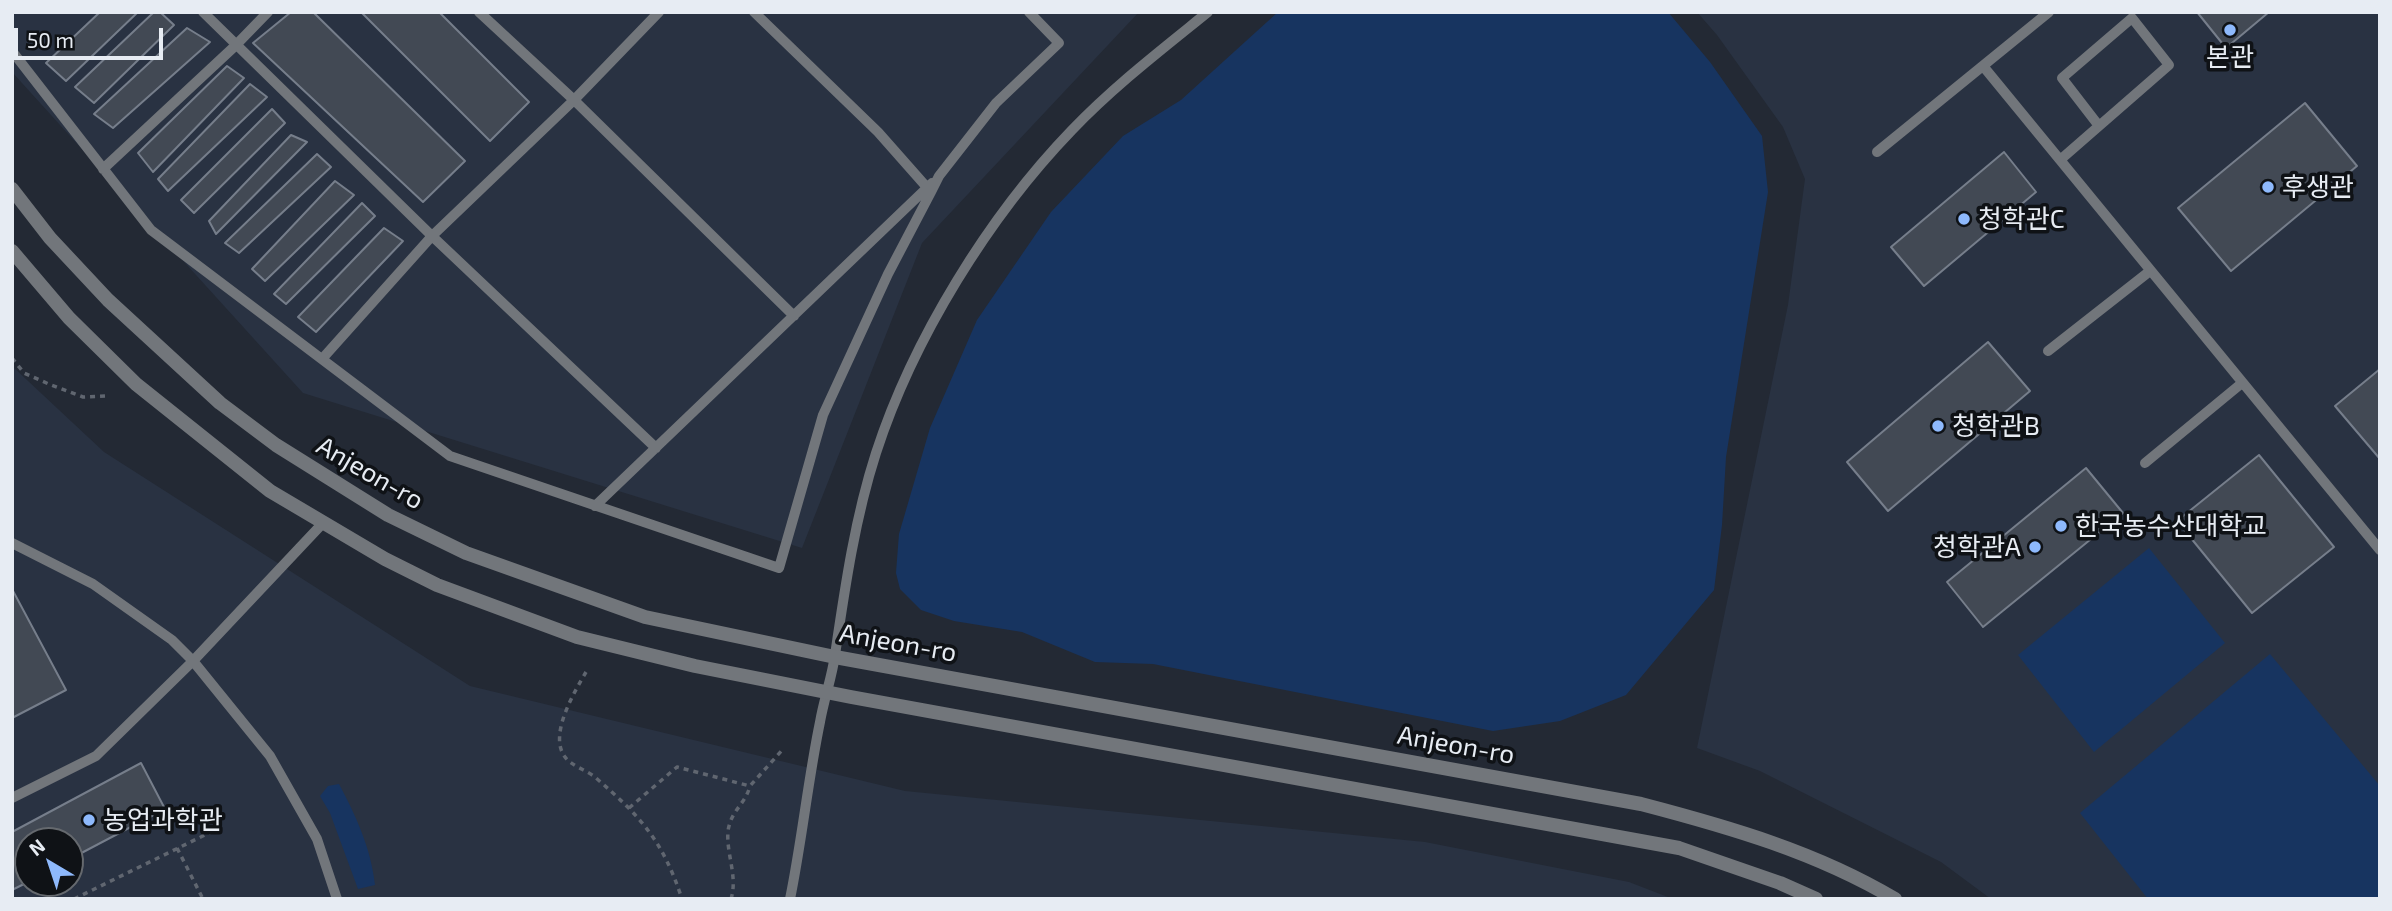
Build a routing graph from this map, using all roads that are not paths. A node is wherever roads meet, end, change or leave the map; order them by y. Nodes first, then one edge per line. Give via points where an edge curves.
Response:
1 (202, 12) edge
2 (268, 12) edge
3 (479, 12) edge
4 (659, 12) edge
5 (754, 12) edge
6 (1029, 12) edge
7 (1208, 12) edge
8 (2049, 12) edge
9 (235, 46) junction
10 (12, 51) edge
11 (1983, 66) junction
12 (574, 100) junction
13 (2099, 126) junction
14 (1877, 152) dead end
15 (2060, 160) junction
16 (103, 169) junction
17 (12, 189) edge
18 (929, 190) junction
19 (432, 236) junction
20 (12, 251) edge
21 (2150, 271) junction
22 (794, 316) junction
23 (2048, 352) dead end
24 (322, 359) junction
25 (2242, 383) junction
26 (656, 448) junction
27 (2145, 463) dead end
28 (595, 506) junction
29 (323, 523) junction
30 (12, 543) edge
31 (2380, 550) edge
32 (835, 657) junction
33 (193, 661) junction
34 (827, 692) junction
35 (12, 798) edge
36 (337, 899) edge
37 (790, 899) edge
38 (1816, 899) edge
39 (1895, 899) edge

1 - 9 lane
2 - 9 lane
3 - 12 lane
4 - 12 lane
5 - 18 lane via 877,132
6 - 18 lane via 1059,43 996,103
7 - 32 lane via 1072,130 1019,193 962,273 914,355 876,453 858,519
8 - 11 lane
9 - 16 lane
9 - 19 lane
10 - 16 lane
11 - 14 lane
11 - 15 lane
12 - 19 lane
12 - 22 lane
13 - 13 lane via 2169,65 2132,18 2062,78
13 - 15 lane
15 - 21 lane
16 - 24 lane via 151,230
17 - 32 street, Anjeon-ro via 108,300 211,395 276,445 388,515 466,553 645,617
18 - 22 lane
18 - 28 lane via 823,415 779,568
19 - 24 lane
19 - 26 lane
20 - 29 street via 69,318 136,384 240,469
21 - 23 lane
21 - 25 lane
22 - 26 lane
24 - 28 lane via 450,456
25 - 27 lane
25 - 31 lane
26 - 28 lane
29 - 33 lane
29 - 34 street via 437,585 577,637
30 - 33 lane via 93,584 172,640
32 - 34 lane
32 - 39 street, Anjeon-ro via 1642,804 1734,829 1831,864
33 - 35 lane via 96,756
33 - 36 lane via 270,756 317,839
34 - 37 lane
34 - 38 street via 1679,848

